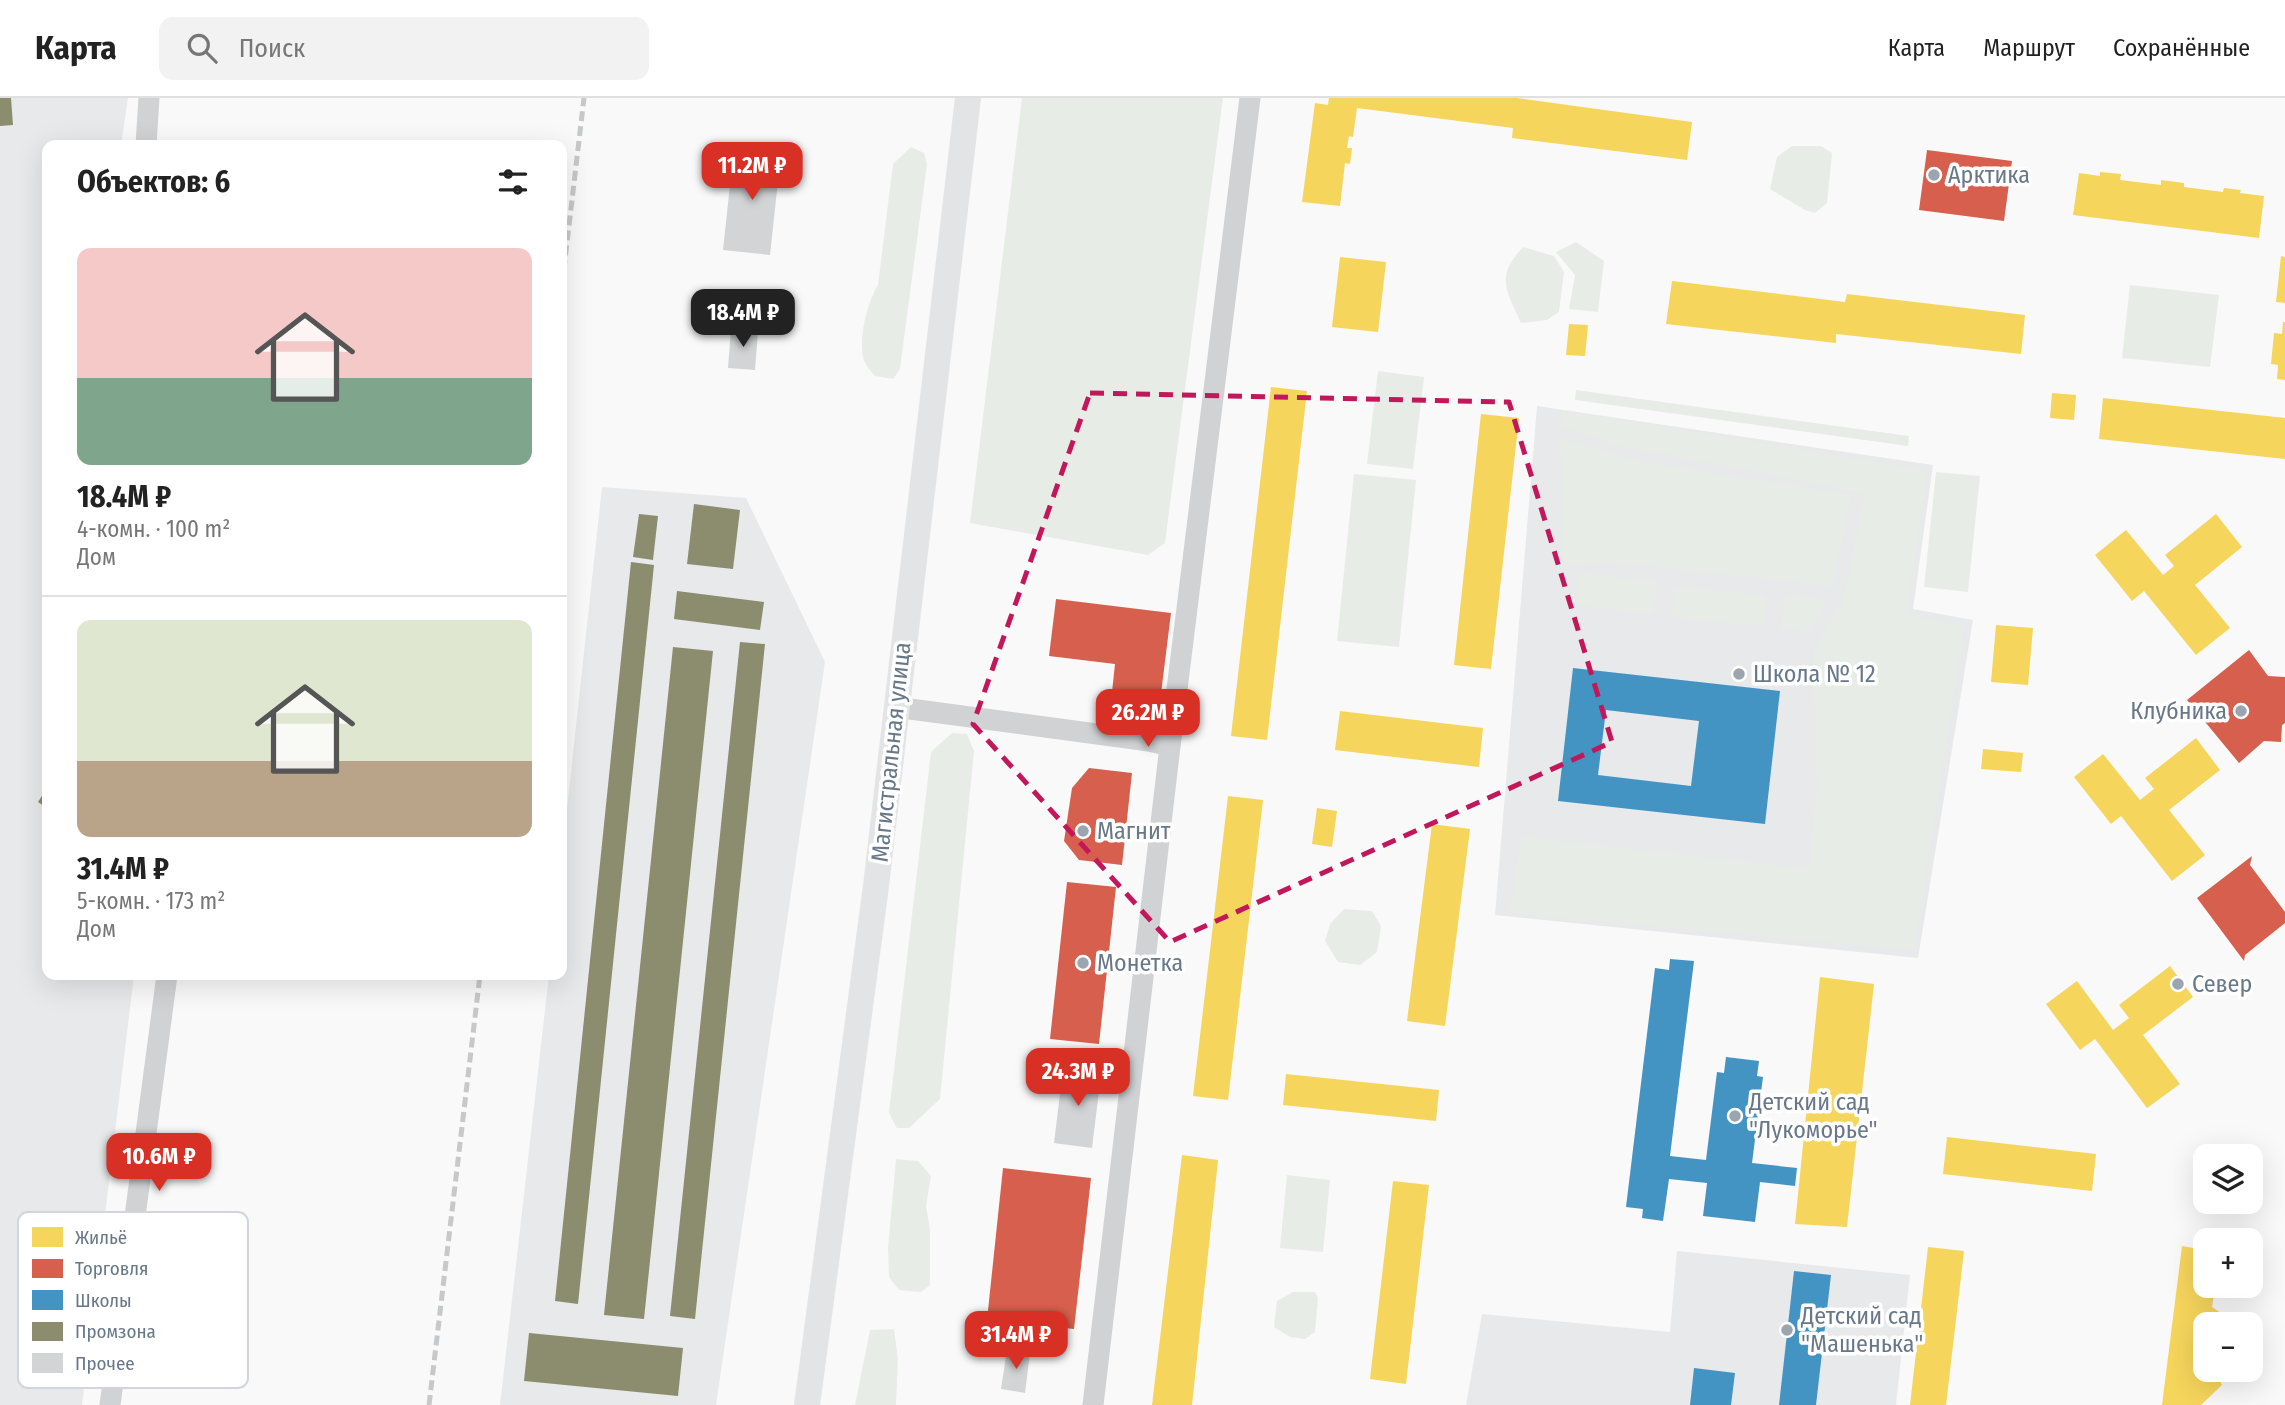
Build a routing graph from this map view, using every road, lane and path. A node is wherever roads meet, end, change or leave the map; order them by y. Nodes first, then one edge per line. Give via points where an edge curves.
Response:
1 (149, 98) edge
2 (968, 98) edge
3 (1250, 98) edge
4 (146, 140) edge
5 (895, 707) junction
6 (1170, 746) junction
7 (166, 980) edge
8 (136, 1212) edge
9 (807, 1405) edge
10 (1093, 1405) edge

1 - 4 street
2 - 5 main road, Магистральная улица
3 - 6 street
5 - 6 street
5 - 9 main road, Магистральная улица via 876,886
6 - 10 street
7 - 8 street

